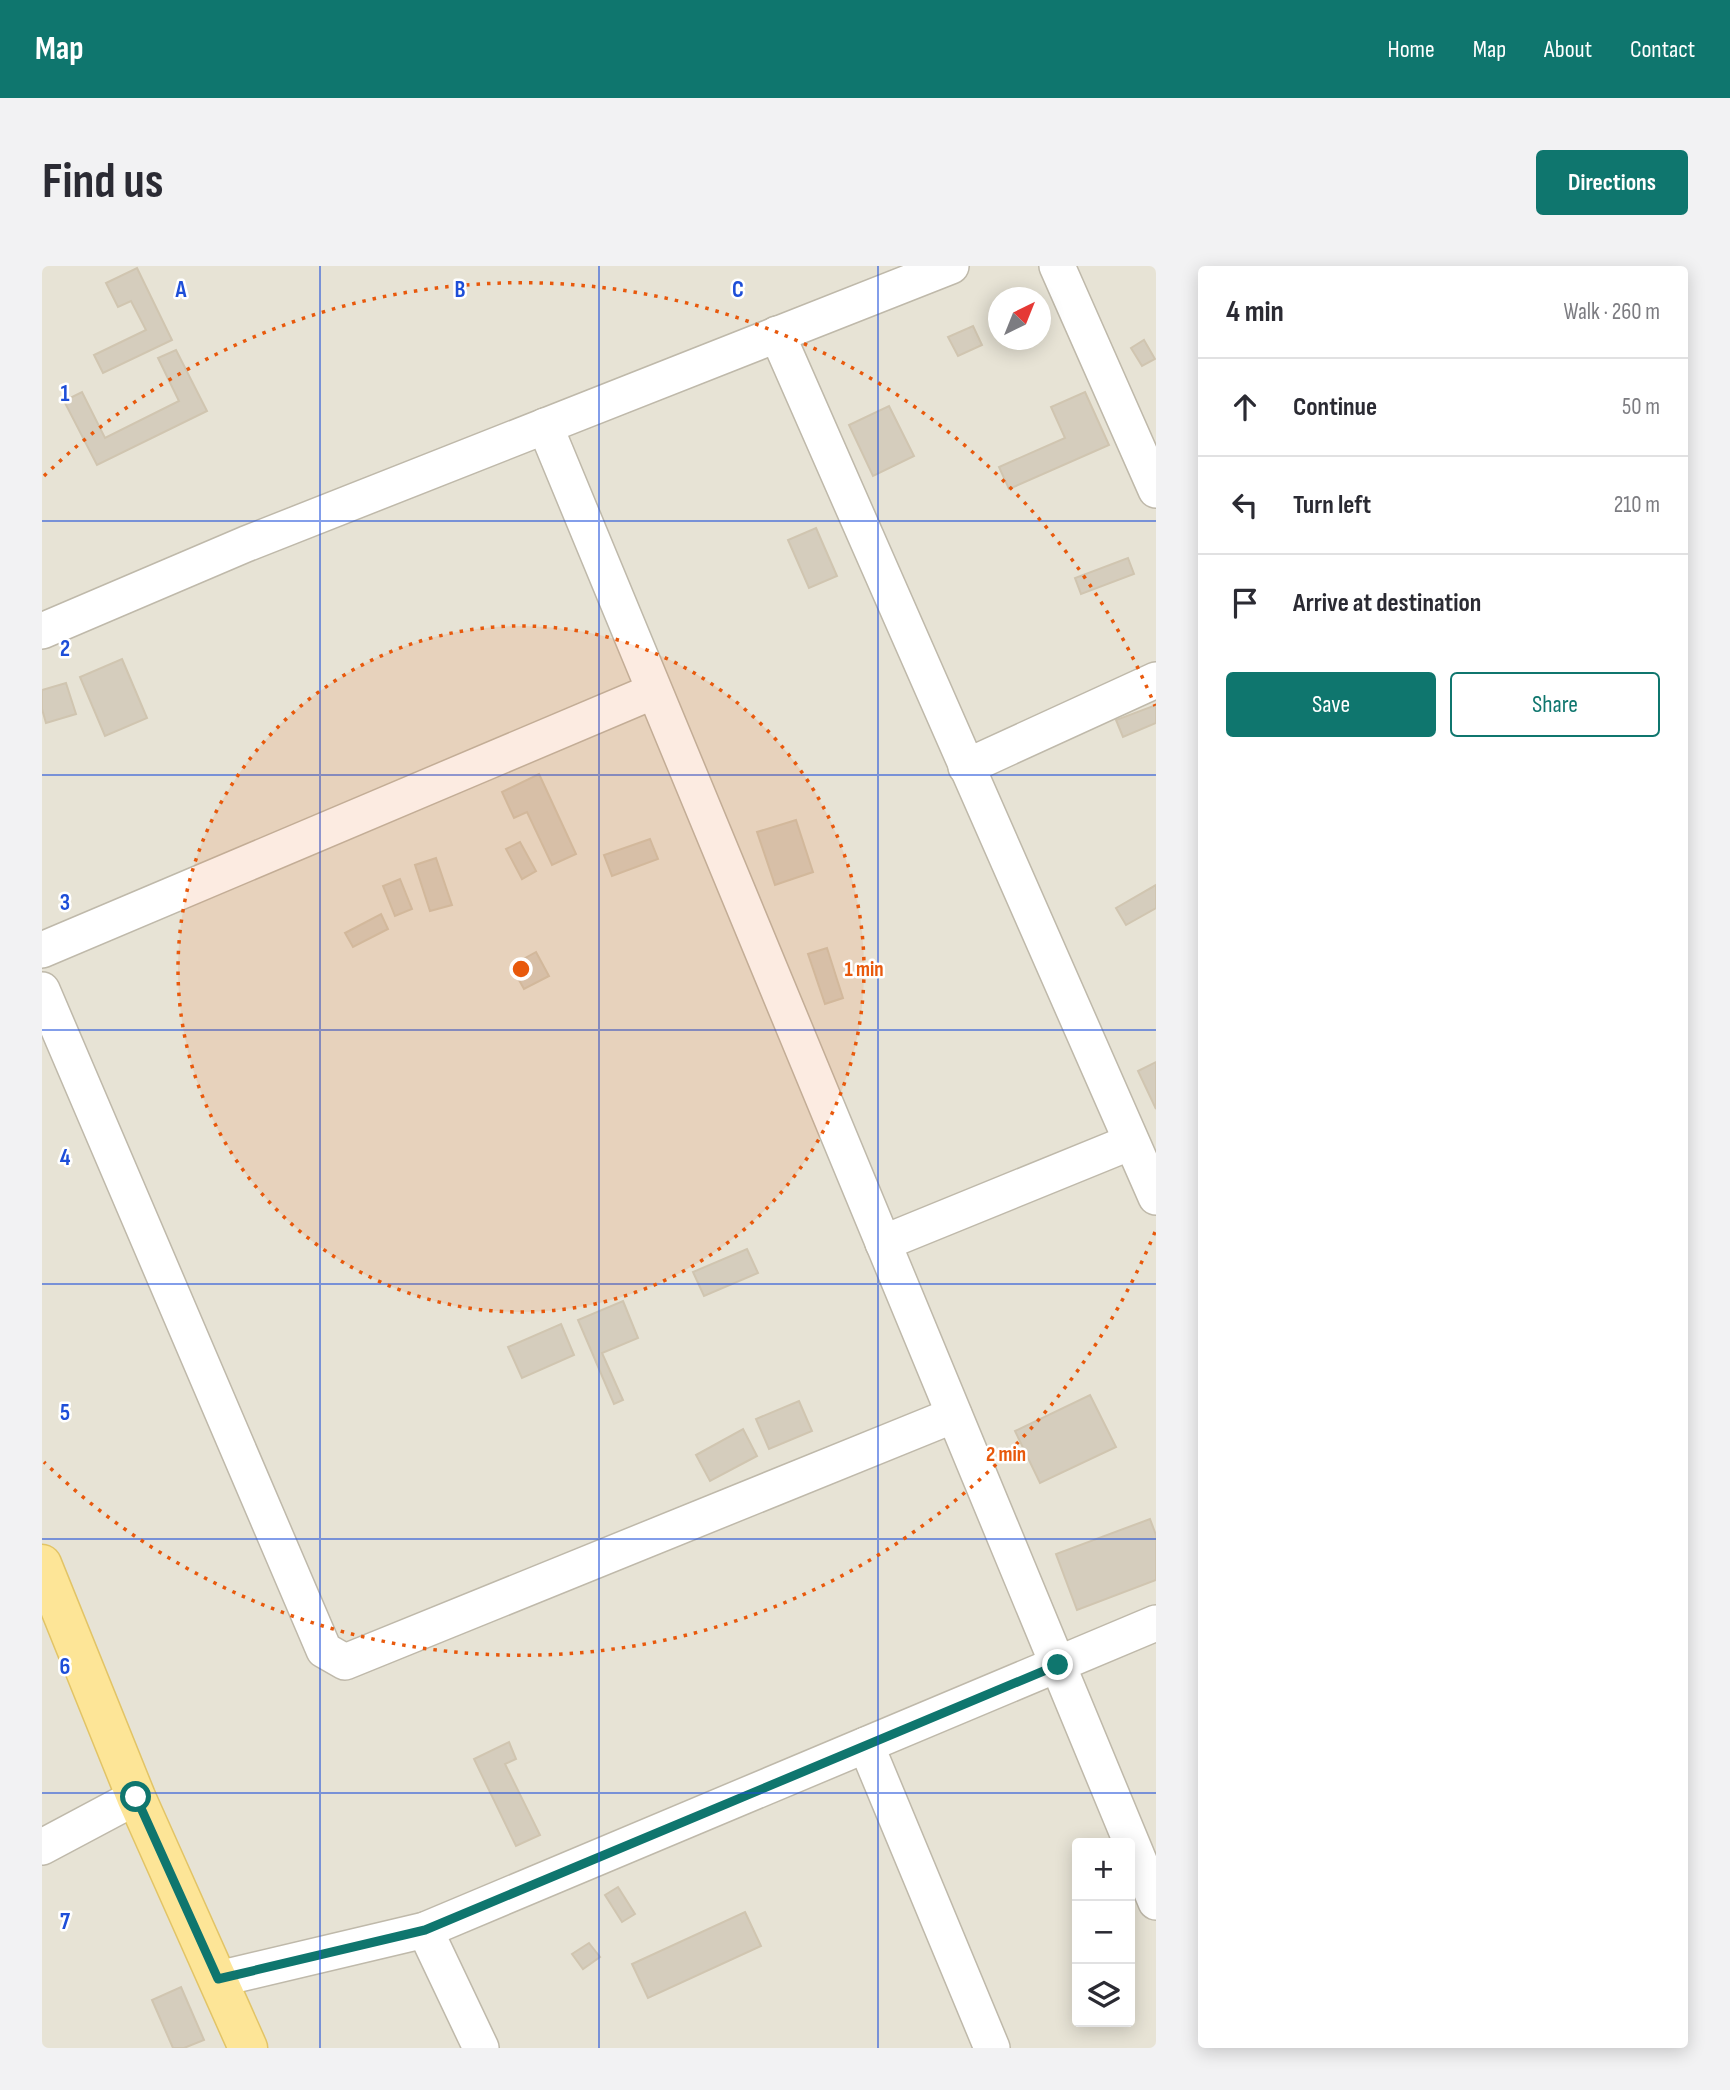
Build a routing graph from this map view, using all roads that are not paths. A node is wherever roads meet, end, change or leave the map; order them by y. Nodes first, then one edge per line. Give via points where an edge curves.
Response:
1 (951, 266) edge
2 (1057, 266) edge
3 (777, 334) junction
4 (545, 426) junction
5 (1152, 470) edge
6 (42, 631) edge
7 (1156, 680) edge
8 (654, 691) junction
9 (967, 767) junction
10 (42, 950) edge
11 (42, 990) edge
12 (1131, 1142) junction
13 (1156, 1196) edge
14 (883, 1243) junction
15 (954, 1415) junction
16 (42, 1564) edge
17 (1156, 1623) edge
18 (1058, 1665) junction
19 (866, 1745) junction
20 (136, 1797) junction
21 (42, 1847) edge
22 (1156, 1902) edge
23 (425, 1930) junction
24 (218, 1979) junction
25 (248, 2048) edge
26 (481, 2048) edge
27 (992, 2048) edge

1 - 3 street
2 - 5 street
3 - 4 street
3 - 9 street
4 - 6 street
4 - 8 street
7 - 9 street
8 - 10 street
8 - 14 street
9 - 12 street
11 - 15 street via 324,1650 345,1662
12 - 13 street
12 - 14 street
14 - 15 street
15 - 18 street
16 - 20 main road
17 - 18 street
18 - 19 street
18 - 22 street
19 - 23 street
19 - 27 street
20 - 21 street
20 - 24 main road
23 - 24 street
23 - 26 street
24 - 25 main road

